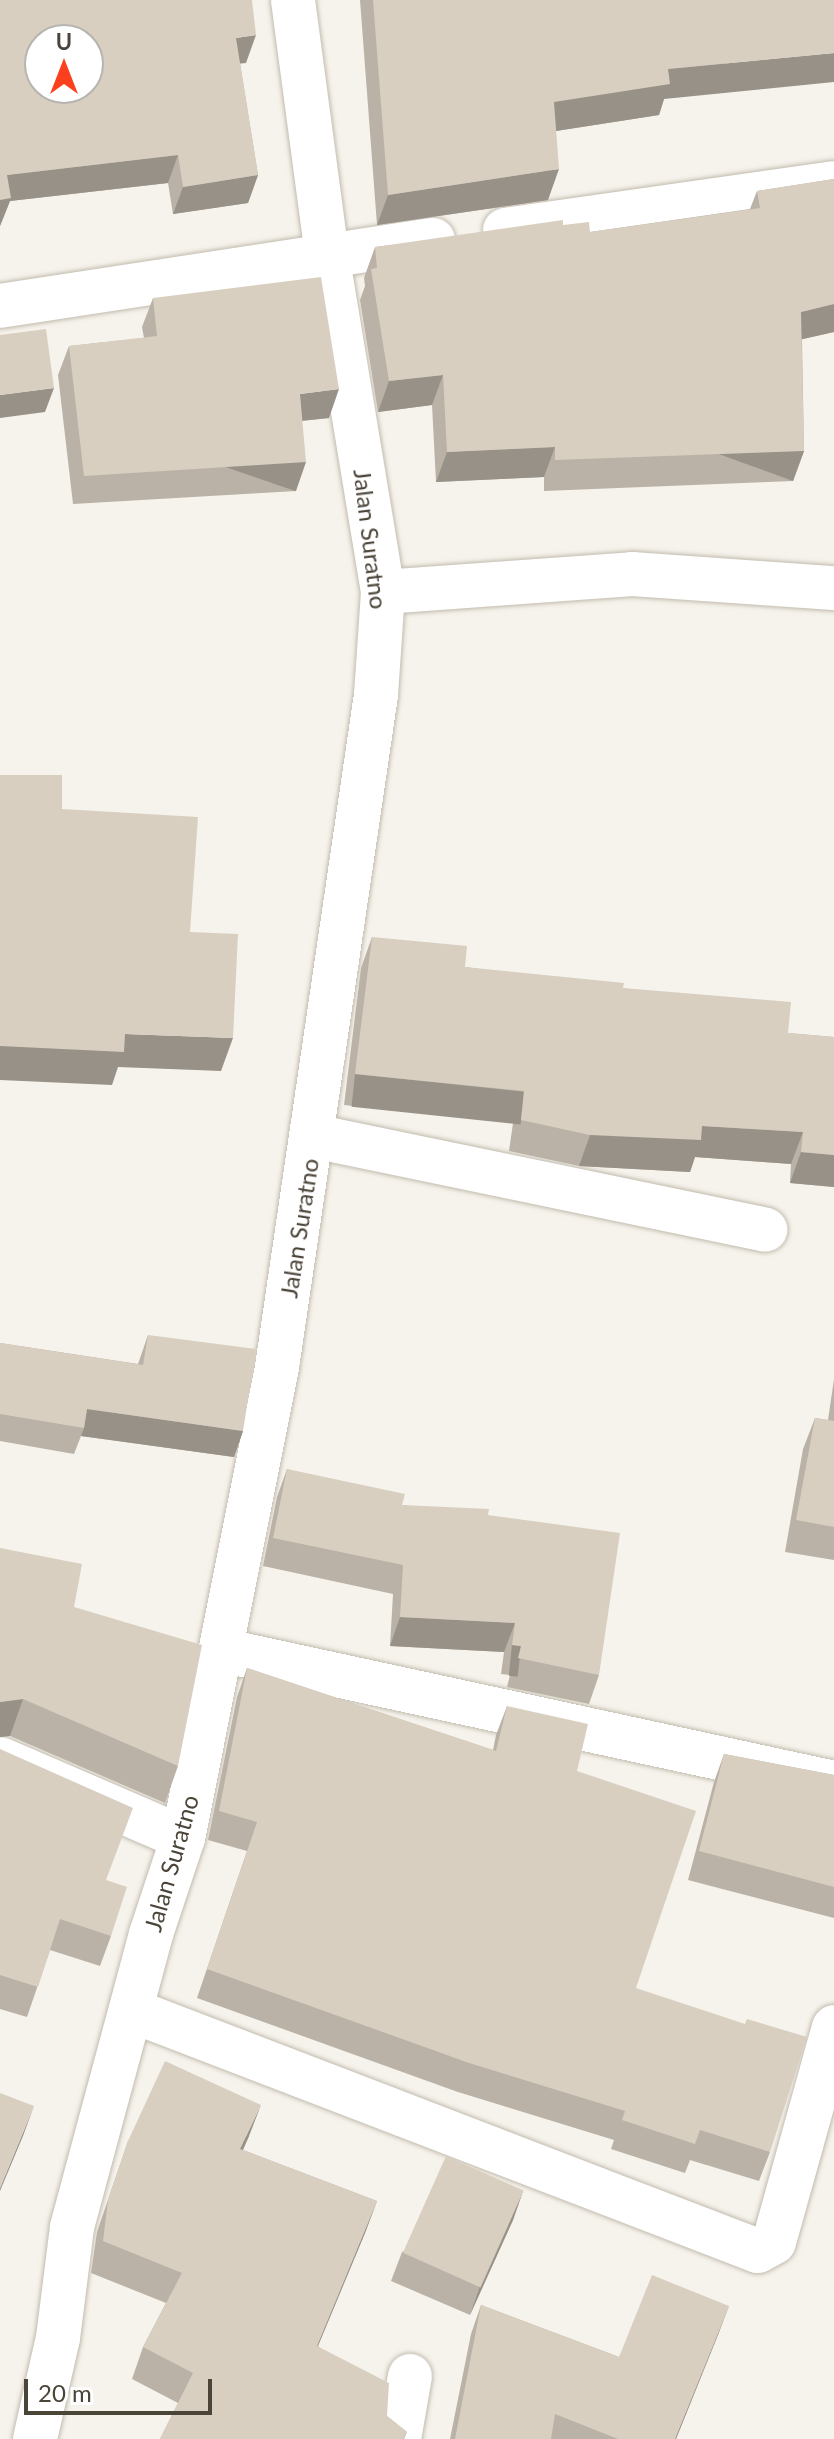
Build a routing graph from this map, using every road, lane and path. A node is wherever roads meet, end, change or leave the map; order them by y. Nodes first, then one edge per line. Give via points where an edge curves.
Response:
1 (293, 0) edge
2 (834, 183) edge
3 (327, 255) junction
4 (0, 306) edge
5 (834, 588) edge
6 (383, 592) junction
7 (313, 1136) junction
8 (765, 1230) dead end
9 (221, 1650) junction
10 (0, 1759) edge
11 (834, 1783) edge
12 (183, 1838) junction
13 (133, 2011) junction
14 (834, 2027) edge
15 (410, 2376) dead end
16 (35, 2439) edge
17 (399, 2439) edge

1 - 3 street, Jalan Suratno
2 - 3 street
3 - 4 street
3 - 6 street, Jalan Suratno
5 - 6 street via 632,574
6 - 7 street, Jalan Suratno via 376,695
7 - 8 street
7 - 9 street, Jalan Suratno via 277,1367
9 - 11 street
9 - 12 street, Jalan Suratno
10 - 12 street
12 - 13 street, Jalan Suratno via 151,1934
13 - 14 street via 758,2251 774,2242
13 - 16 street, Jalan Suratno via 72,2227 58,2338
15 - 17 street

